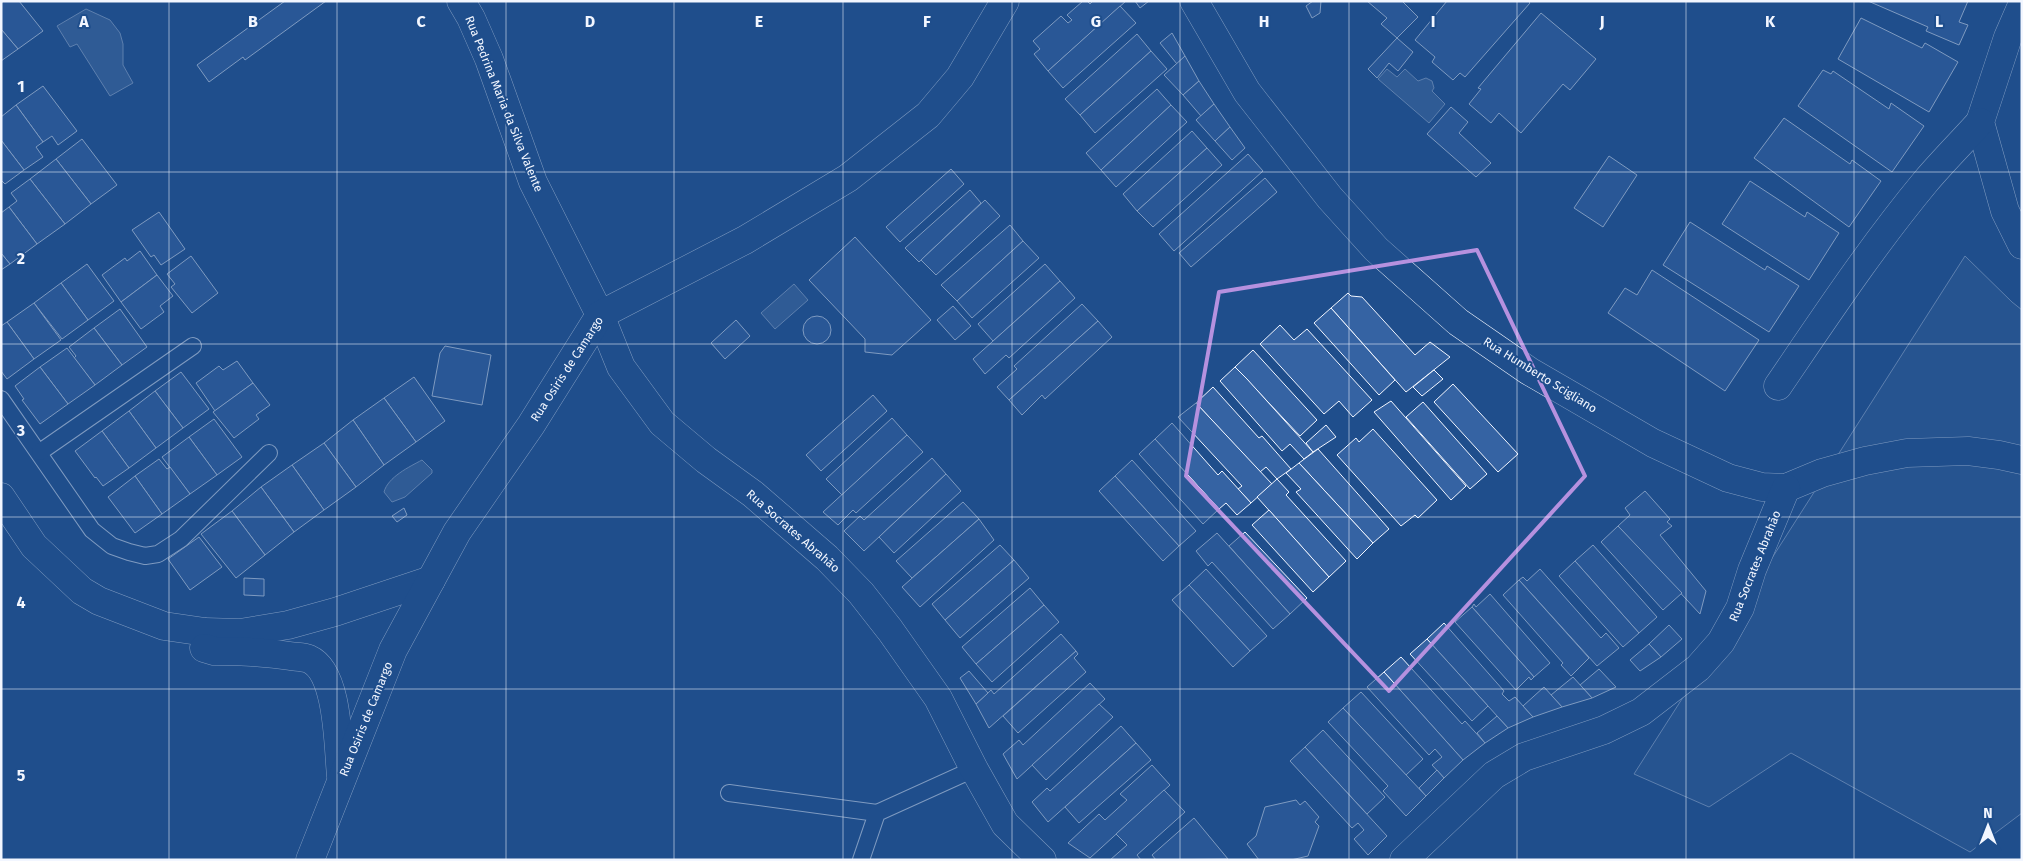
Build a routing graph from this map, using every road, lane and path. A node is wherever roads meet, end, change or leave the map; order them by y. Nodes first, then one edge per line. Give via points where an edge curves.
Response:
1 (461, 1) edge
2 (1005, 1) edge
3 (1194, 1) edge
4 (2022, 5) edge
5 (1980, 122) junction
6 (2022, 245) edge
7 (600, 315) junction
8 (193, 346) dead end
9 (1778, 386) dead end
10 (1, 399) edge
11 (40, 452) junction
12 (269, 453) dead end
13 (2022, 460) edge
14 (1786, 488) junction
15 (1, 497) edge
16 (431, 580) junction
17 (164, 626) junction
18 (974, 769) junction
19 (342, 781) junction
20 (729, 793) dead end
21 (877, 813) junction
22 (1032, 856) edge
23 (310, 860) edge
24 (861, 860) edge
25 (1404, 860) edge

1 - 7 street, Rua Pedrina Maria da Silva Valente via 488,59 533,182
2 - 7 street, Rua Osiris de Camargo via 960,77 928,115 854,173 745,240
3 - 14 street, Rua Humberto Scigliano via 1247,92 1330,198 1376,249 1458,322 1529,371 1653,442 1728,478 1762,487
4 - 5 street
5 - 6 street via 2005,211
5 - 9 street via 1926,182 1882,238
7 - 16 street, Rua Osiris de Camargo via 531,425 457,532
7 - 18 street, Rua Socrates Abrahão via 621,367 662,423 827,558 861,593 938,698
8 - 11 lane
10 - 11 lane
11 - 12 lane via 92,530 112,546 145,556 158,554 181,539
13 - 14 street, Rua Humberto Scigliano via 1968,451 1907,453 1822,473
14 - 25 street, Rua Socrates Abrahão via 1740,608 1722,642 1698,668 1641,712 1604,730 1524,757 1494,775
15 - 17 street via 34,546 82,591 99,601
16 - 17 street via 288,625 240,633
16 - 19 street, Rua Osiris de Camargo via 393,650
17 - 19 street via 192,645 214,651 310,659 323,671 330,684
18 - 21 lane
18 - 22 street, Rua Socrates Abrahão via 1005,824
19 - 23 street, Rua Osiris de Camargo
20 - 21 lane
21 - 24 lane

